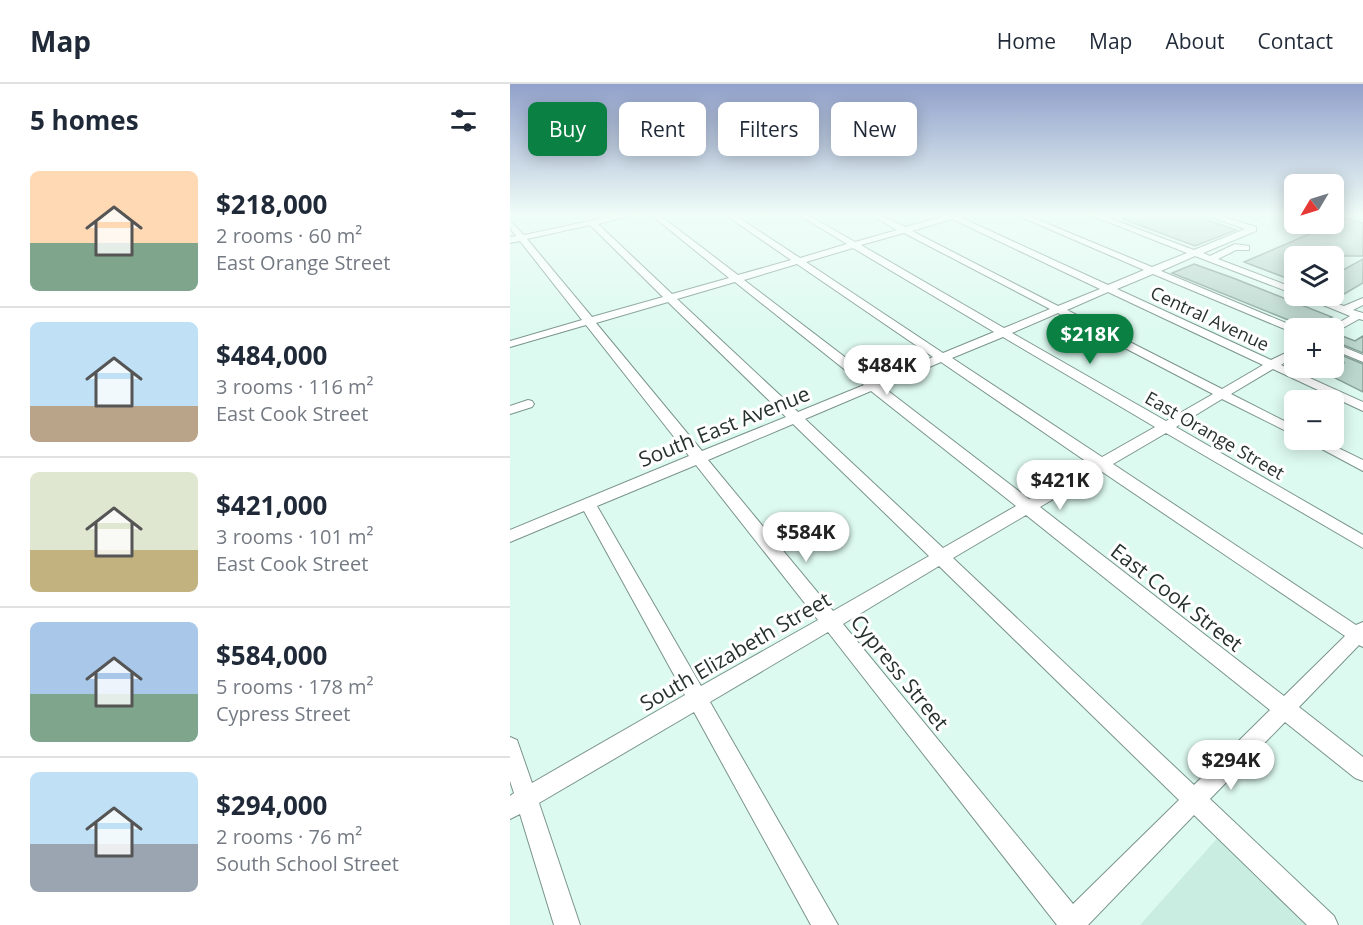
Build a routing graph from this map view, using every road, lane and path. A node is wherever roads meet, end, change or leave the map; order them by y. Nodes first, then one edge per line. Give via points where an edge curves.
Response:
1 (529, 253) edge
2 (623, 253) edge
3 (705, 253) edge
4 (788, 253) edge
5 (824, 253) edge
6 (870, 253) edge
7 (950, 253) edge
8 (1034, 253) edge
9 (1113, 253) edge
10 (1195, 253) joint
11 (1227, 253) edge
12 (1213, 260) junction
13 (799, 261) junction
14 (1152, 270) junction
15 (737, 279) junction
16 (1284, 287) edge
17 (1108, 289) junction
18 (670, 298) junction
19 (1363, 301) edge
20 (1334, 306) edge
21 (1059, 309) junction
22 (1345, 310) junction
23 (1360, 316) edge
24 (590, 322) junction
25 (1344, 325) edge
26 (1284, 326) edge
27 (1003, 332) junction
28 (512, 340) edge
29 (1344, 350) edge
30 (942, 357) junction
31 (1284, 358) edge
32 (1363, 359) edge
33 (1272, 365) junction
34 (873, 386) junction
35 (1223, 394) junction
36 (528, 404) dead end
37 (1363, 407) edge
38 (510, 410) edge
39 (795, 418) junction
40 (1284, 426) edge
41 (1166, 427) junction
42 (1332, 450) edge
43 (699, 458) junction
44 (1102, 464) junction
45 (1363, 466) edge
46 (588, 504) junction
47 (1028, 507) junction
48 (510, 536) edge
49 (1363, 542) edge
50 (941, 557) junction
51 (830, 622) junction
52 (1361, 635) edge
53 (698, 699) junction
54 (1285, 709) junction
55 (510, 747) edge
56 (1363, 770) edge
57 (1194, 800) junction
58 (518, 803) edge
59 (1072, 924) edge
60 (567, 925) edge
61 (825, 925) edge
62 (1325, 925) edge

1 - 24 street, Cypress Street
2 - 18 street
3 - 15 street, East Cook Street
4 - 13 street
5 - 13 street
6 - 27 street, East Orange Street
7 - 21 street
8 - 17 street, Central Avenue
9 - 14 street
10 - 12 street
10 - 14 street, South East Avenue
11 - 12 street
12 - 16 street
13 - 15 street
13 - 30 street
14 - 17 street, South East Avenue
14 - 26 street
15 - 18 street
15 - 34 street, East Cook Street
17 - 21 street, South East Avenue
17 - 33 street, Central Avenue
18 - 24 street
18 - 39 street
19 - 22 street
20 - 22 street
21 - 27 street, South East Avenue
21 - 35 street
22 - 23 street
23 - 25 street
24 - 28 street
24 - 43 street, Cypress Street
27 - 30 street, South East Avenue
27 - 41 street, East Orange Street
29 - 32 street
30 - 34 street, South East Avenue
30 - 44 street
31 - 33 street, South Elizabeth Street
33 - 35 street, South Elizabeth Street
33 - 37 street, Central Avenue
34 - 39 street, South East Avenue
34 - 47 street, East Cook Street
35 - 40 street
35 - 41 street, South Elizabeth Street
36 - 38 street
39 - 43 street, South East Avenue
39 - 50 street
41 - 44 street, South Elizabeth Street
41 - 49 street, East Orange Street
42 - 45 street
43 - 46 street, South East Avenue
43 - 51 street, Cypress Street
44 - 47 street, South Elizabeth Street
44 - 52 street
46 - 48 street, South East Avenue
46 - 53 street
47 - 50 street, South Elizabeth Street
47 - 54 street, East Cook Street
50 - 51 street, South Elizabeth Street
50 - 57 street
51 - 53 street, South Elizabeth Street
51 - 59 street, Cypress Street
52 - 54 street
53 - 58 street, South Elizabeth Street
53 - 61 street
54 - 56 street, East Cook Street
54 - 57 street
55 - 58 street
57 - 59 street
57 - 62 street
58 - 60 street

